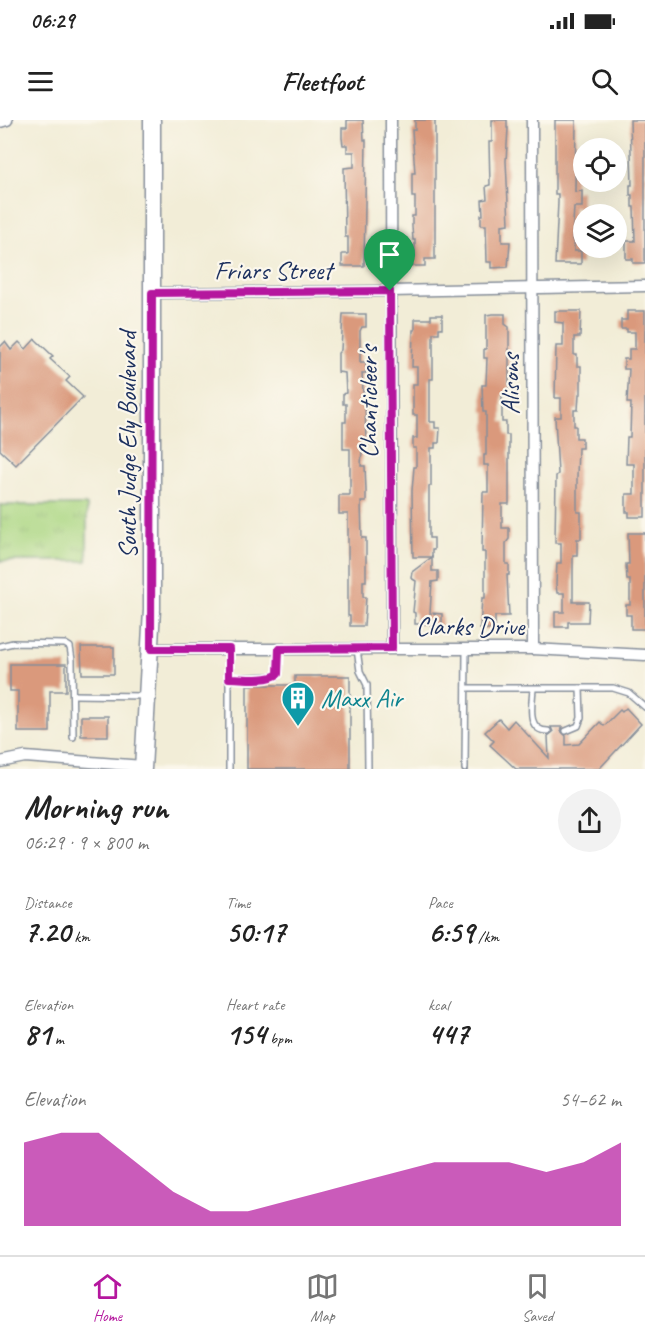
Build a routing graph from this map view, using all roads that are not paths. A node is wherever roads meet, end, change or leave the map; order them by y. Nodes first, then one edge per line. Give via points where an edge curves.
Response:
1 (7, 120) edge
2 (152, 120) edge
3 (391, 120) edge
4 (532, 120) edge
5 (0, 122) edge
6 (645, 286) edge
7 (532, 288) junction
8 (390, 291) junction
9 (152, 293) junction
10 (0, 646) edge
11 (357, 648) junction
12 (392, 648) junction
13 (151, 649) junction
14 (229, 649) junction
15 (279, 649) junction
16 (466, 649) junction
17 (533, 649) junction
18 (645, 655) edge
19 (229, 678) junction
20 (466, 688) junction
21 (580, 688) junction
22 (533, 689) junction
23 (73, 695) junction
24 (148, 696) junction
25 (645, 706) edge
26 (548, 731) dead end
27 (566, 731) dead end
28 (73, 737) dead end
29 (0, 762) edge
30 (143, 768) edge
31 (229, 769) edge
32 (368, 769) edge
33 (465, 769) edge

1 - 5 street
2 - 9 main road, South Judge Ely Boulevard
3 - 8 street, Chanticleer's
4 - 7 street, Alisons
6 - 7 street, Friars Street
7 - 8 street, Friars Street
7 - 17 street, Alisons
8 - 9 street, Friars Street
8 - 12 street, Chanticleer's
9 - 13 main road, South Judge Ely Boulevard
10 - 23 lane via 24,643 70,647
11 - 12 street, Clarks Drive
11 - 15 street, Clarks Drive
11 - 32 lane via 360,671 367,685
12 - 16 street, Clarks Drive
13 - 14 street, Clarks Drive
13 - 24 main road, South Judge Ely Boulevard
14 - 15 street, Clarks Drive
14 - 19 lane
15 - 19 lane via 276,676
16 - 17 street, Clarks Drive
16 - 20 lane
17 - 18 street, Clarks Drive
19 - 31 lane
20 - 22 lane
20 - 33 lane
21 - 22 lane
21 - 25 lane via 622,690
21 - 27 lane via 578,726
22 - 26 lane via 534,727
23 - 24 lane
23 - 28 lane
24 - 30 main road, South Judge Ely Boulevard
29 - 30 street via 25,757

